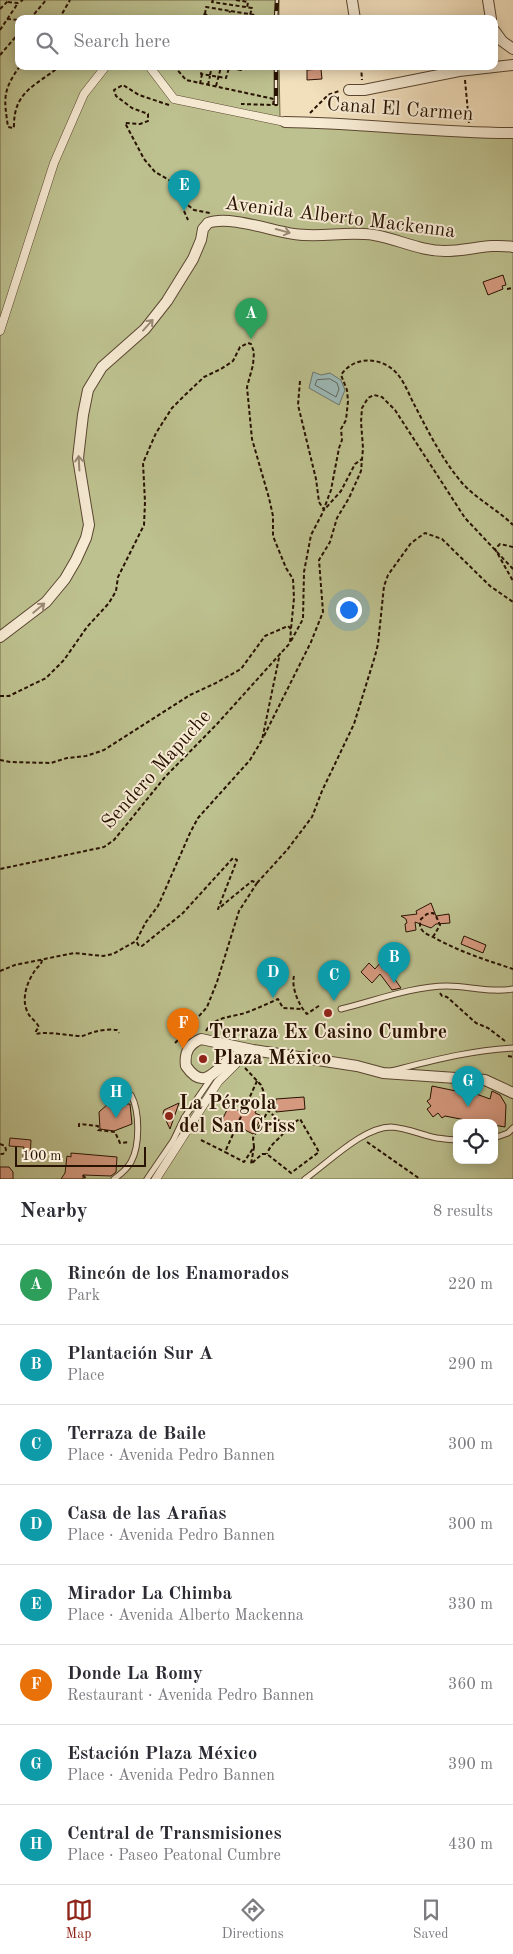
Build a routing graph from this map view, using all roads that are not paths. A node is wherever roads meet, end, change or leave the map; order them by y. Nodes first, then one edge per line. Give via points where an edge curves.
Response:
1 (352, 0) edge
2 (488, 0) edge
3 (354, 15) edge
4 (490, 15) edge
5 (498, 36) edge
6 (513, 49) edge
7 (513, 65) edge
8 (498, 67) edge
9 (103, 70) edge
10 (152, 70) edge
11 (464, 70) edge
12 (349, 90) road end
13 (285, 122) joint
14 (513, 133) edge
15 (513, 247) edge
16 (0, 331) edge
17 (0, 638) edge
18 (513, 989) edge
19 (340, 1009) dead end
20 (220, 1043) junction
21 (512, 1048) edge
22 (254, 1053) junction
23 (225, 1064) junction
24 (384, 1072) junction
25 (214, 1075) junction
26 (513, 1093) edge
27 (123, 1101) dead end
28 (513, 1128) edge
29 (498, 1137) edge
30 (453, 1140) edge
31 (114, 1179) edge
32 (147, 1179) edge
33 (156, 1179) edge
34 (305, 1179) edge

1 - 3 street
2 - 4 street
5 - 6 street
7 - 8 street
9 - 16 street via 84,94 54,163
10 - 13 street via 174,100
11 - 12 street via 364,90
13 - 14 street, Canal El Carmen via 431,132
17 -> 15 street, Avenida Alberto Mackenna via 46,602 73,567 89,525 78,458 88,390 102,367 145,329 167,301 193,259 208,223 249,224 297,234 375,235 432,250 496,245
18 - 19 lane via 498,992 447,986 401,993
20 - 22 street
20 - 23 street via 225,1052
20 - 25 street via 201,1039 188,1047 185,1060 190,1072 202,1078
21 - 24 lane via 490,1049
22 - 23 street via 232,1058
22 - 24 street via 327,1061
22 - 33 street via 238,1062 218,1082
23 - 25 street
24 - 26 street via 485,1080
25 - 32 lane
27 - 31 lane via 125,1096 131,1095 138,1134 132,1160
28 - 29 lane via 508,1134
30 - 34 lane via 392,1127 379,1129

